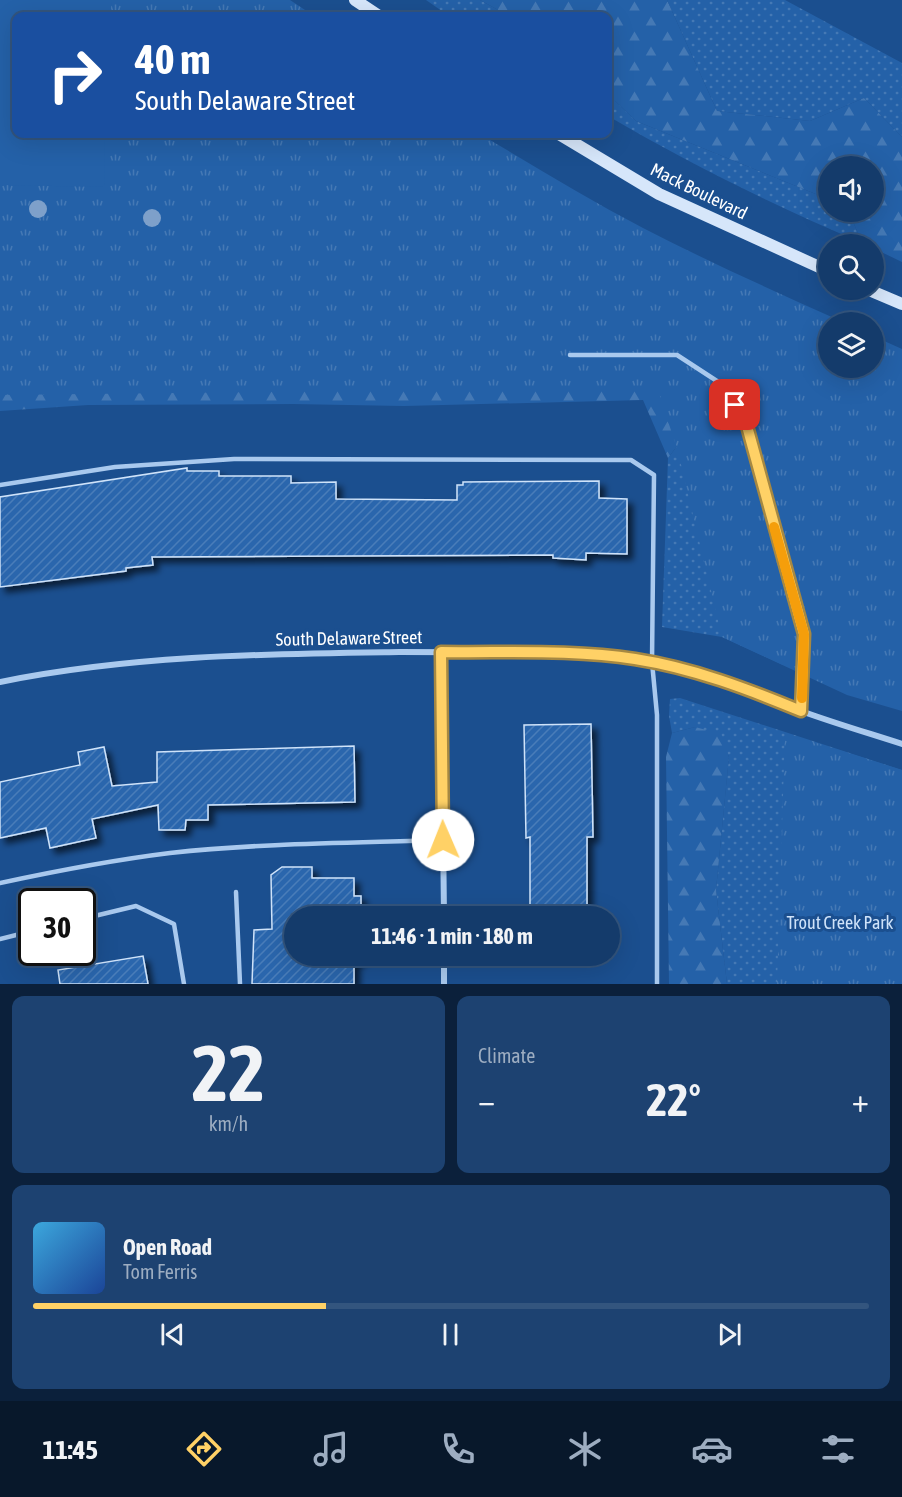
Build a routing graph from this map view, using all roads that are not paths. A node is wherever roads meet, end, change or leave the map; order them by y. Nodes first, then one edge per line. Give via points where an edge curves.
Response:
1 (356, 0) edge
2 (373, 12) edge
3 (566, 138) edge
4 (818, 266) edge
5 (884, 296) edge
6 (902, 304) edge
7 (570, 355) dead end
8 (0, 485) edge
9 (441, 652) junction
10 (652, 662) junction
11 (0, 682) edge
12 (801, 711) junction
13 (902, 744) edge
14 (443, 840) junction
15 (0, 883) edge
16 (236, 892) dead end
17 (444, 906) edge
18 (96, 916) edge
19 (18, 935) edge
20 (0, 939) edge
21 (444, 966) edge
22 (184, 984) edge
23 (240, 984) edge
24 (444, 984) edge
25 (657, 984) edge

1 - 2 main road
3 - 4 main road, Mack Boulevard via 659,194
5 - 6 main road
7 - 12 lane via 677,355 723,385 747,426 804,634
8 - 10 lane via 115,467 234,459 632,460 654,475
9 - 10 street, South Delaware Street via 584,654
9 - 11 street, South Delaware Street via 237,654 137,661
9 - 14 street
10 - 12 street, South Delaware Street via 749,690
10 - 25 lane via 657,715
12 - 13 street, South Delaware Street
14 - 15 lane via 274,845 170,853
14 - 17 street
16 - 23 lane
18 - 22 lane via 136,906 174,924
19 - 20 lane
21 - 24 street

